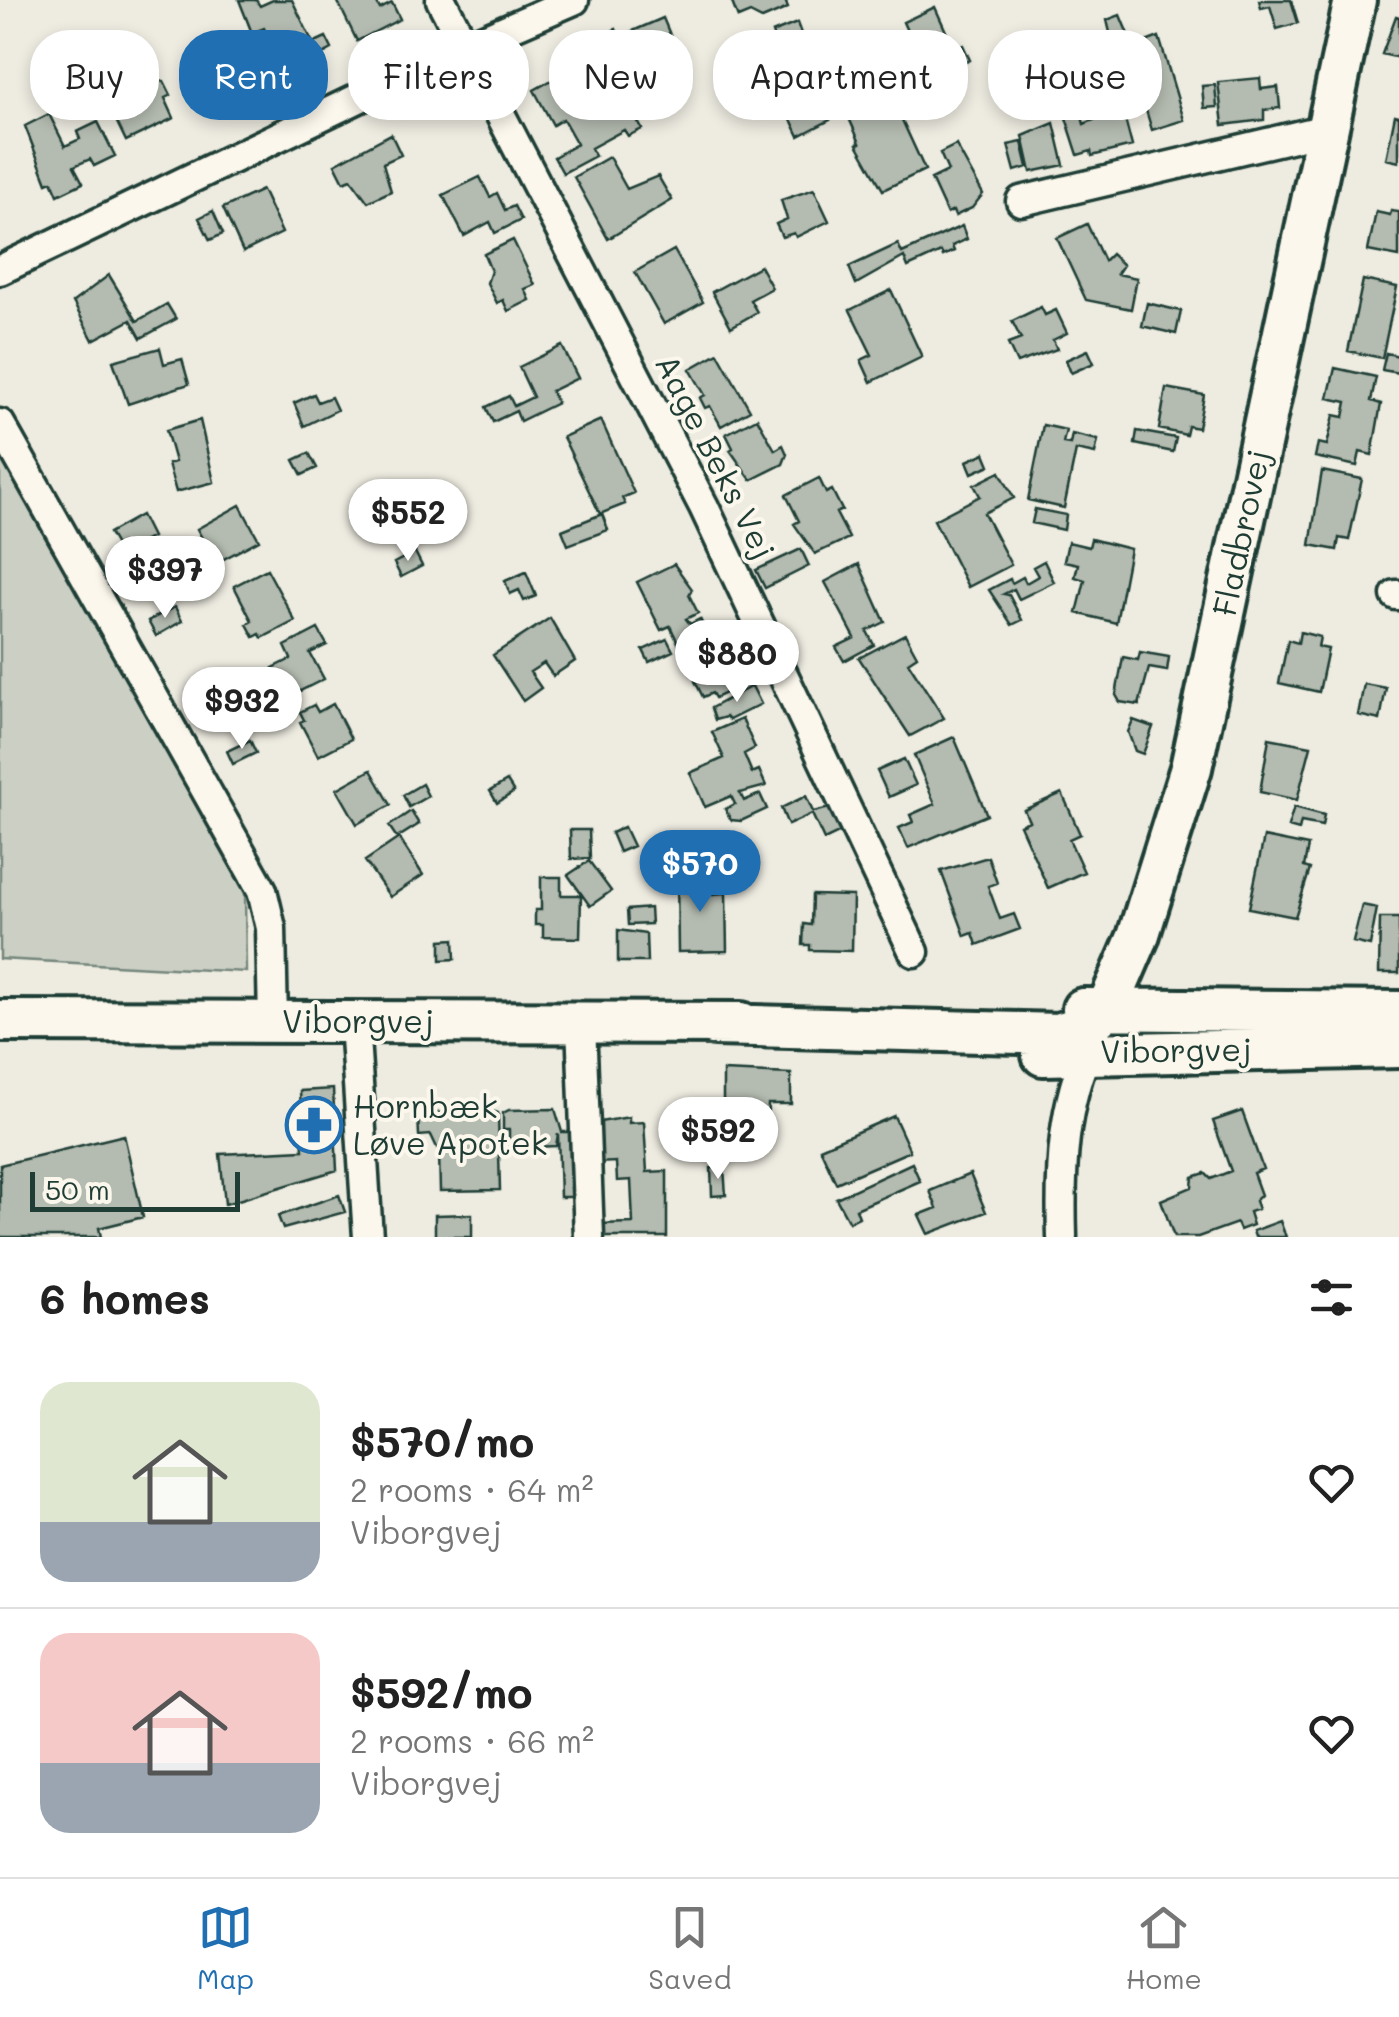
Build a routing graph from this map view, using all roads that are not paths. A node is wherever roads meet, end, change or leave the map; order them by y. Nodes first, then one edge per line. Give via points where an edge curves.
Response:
1 (441, 0) edge
2 (574, 0) edge
3 (1354, 0) edge
4 (455, 30) edge
5 (505, 30) edge
6 (348, 103) edge
7 (501, 120) edge
8 (1327, 129) junction
9 (1020, 201) dead end
10 (0, 270) edge
11 (0, 424) edge
12 (914, 952) dead end
13 (1107, 1009) junction
14 (0, 1022) edge
15 (354, 1022) junction
16 (581, 1022) junction
17 (273, 1023) junction
18 (1396, 1024) edge
19 (715, 1025) junction
20 (1086, 1052) junction
21 (368, 1237) edge
22 (588, 1237) edge
23 (1062, 1237) edge

1 - 4 street, Aage Beks Vej
2 - 5 street
3 - 8 street, Fladbrovej
6 - 10 street
7 - 12 street, Aage Beks Vej via 704,507
8 - 9 street
8 - 13 street, Fladbrovej via 1190,768 1138,937
11 - 17 street via 262,890 271,928
13 - 18 street, Viborgvej
13 - 19 street, Viborgvej via 915,1010
13 - 20 street, Fladbrovej
14 - 17 street, Viborgvej
15 - 16 street, Viborgvej
15 - 17 street, Viborgvej
15 - 21 street
16 - 19 street, Viborgvej
16 - 22 street
18 - 20 street, Viborgvej
19 - 20 street, Viborgvej via 884,1048 1002,1056
20 - 23 street, Fladbrovej via 1069,1096

